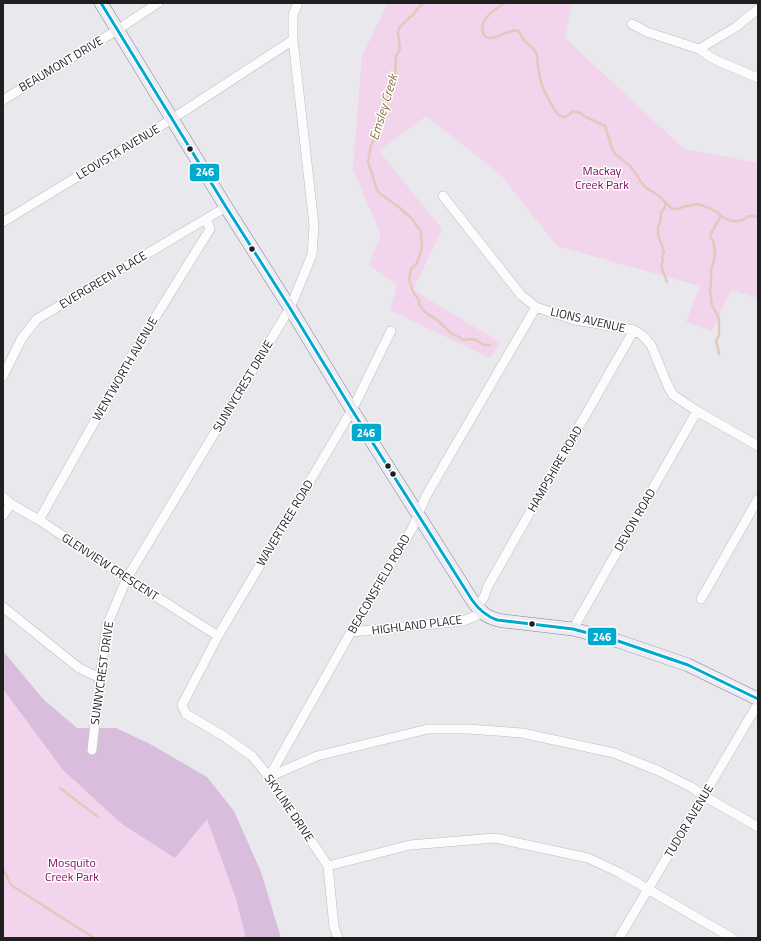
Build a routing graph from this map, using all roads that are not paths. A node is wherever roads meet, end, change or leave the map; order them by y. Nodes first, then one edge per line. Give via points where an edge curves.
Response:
1 (101, 3) edge
2 (158, 3) edge
3 (298, 3) edge
4 (758, 9) edge
5 (632, 24) dead end
6 (117, 30) junction
7 (293, 40) junction
8 (699, 49) junction
9 (758, 78) edge
10 (3, 100) edge
11 (172, 119) junction
12 (443, 196) dead end
13 (226, 207) junction
14 (206, 219) junction
15 (3, 222) edge
16 (536, 307) junction
17 (290, 308) junction
18 (634, 330) junction
19 (391, 331) dead end
20 (3, 376) edge
21 (352, 410) junction
22 (697, 411) junction
23 (758, 446) edge
24 (3, 498) edge
25 (758, 499) edge
26 (11, 504) junction
27 (418, 514) junction
28 (3, 516) edge
29 (39, 520) junction
30 (126, 578) junction
31 (701, 599) dead end
32 (3, 607) edge
33 (479, 610) junction
34 (573, 630) junction
35 (351, 632) junction
36 (218, 636) junction
37 (100, 678) junction
38 (758, 699) edge
39 (758, 704) edge
40 (186, 714) joint
41 (92, 750) dead end
42 (269, 777) junction
43 (704, 796) junction
44 (758, 827) edge
45 (328, 866) junction
46 (648, 889) junction
47 (338, 938) edge
48 (619, 938) edge
49 (732, 938) edge

1 - 6 street
2 - 6 street, BEAUMONT DRIVE
3 - 7 street, SUNNYCREST DRIVE via 293,15
4 - 8 street via 736,27
5 - 8 street via 647,32
6 - 10 street, BEAUMONT DRIVE
6 - 11 street
7 - 11 street, LEOVISTA AVENUE
7 - 17 street, SUNNYCREST DRIVE via 314,226 312,255
8 - 9 street via 718,61
11 - 13 street
11 - 15 street, LEOVISTA AVENUE
12 - 16 street, LIONS AVENUE via 521,295
13 - 14 street, EVERGREEN PLACE
13 - 17 street
14 - 20 street, EVERGREEN PLACE via 37,319 22,338
14 - 29 street, WENTWORTH AVENUE via 210,229 135,350
16 - 18 street, LIONS AVENUE via 575,320
16 - 27 street, BEACONSFIELD ROAD
17 - 21 street
17 - 30 street, SUNNYCREST DRIVE
18 - 22 street, LIONS AVENUE via 650,345 673,395
18 - 33 street, HAMPSHIRE ROAD via 488,586
19 - 21 street, WAVERTREE ROAD
21 - 27 street
21 - 36 street, WAVERTREE ROAD
22 - 23 street, LIONS AVENUE
22 - 34 street, DEVON ROAD
24 - 26 street, GLENVIEW CRESCENT
25 - 31 street
26 - 28 street
26 - 29 street, GLENVIEW CRESCENT
27 - 33 street
27 - 35 street, BEACONSFIELD ROAD via 413,527
29 - 30 street, GLENVIEW CRESCENT
30 - 36 street, GLENVIEW CRESCENT
30 - 37 street, SUNNYCREST DRIVE via 107,625
32 - 37 street via 79,668
33 - 34 street via 503,622
33 - 35 street, HIGHLAND PLACE via 473,617 463,621
34 - 38 street via 618,641 688,665
35 - 42 street, BEACONSFIELD ROAD
36 - 40 street, WAVERTREE ROAD via 182,705
37 - 41 street, SUNNYCREST DRIVE
39 - 43 street, TUDOR AVENUE
40 - 42 street, SKYLINE DRIVE via 252,756
42 - 43 street via 317,756 389,738 428,729 468,729 522,733 614,753 659,771
42 - 45 street, SKYLINE DRIVE
43 - 44 street
43 - 46 street, TUDOR AVENUE
45 - 46 street via 410,845 495,838 588,858
45 - 47 street, SKYLINE DRIVE via 334,927
46 - 48 street, TUDOR AVENUE
46 - 49 street

